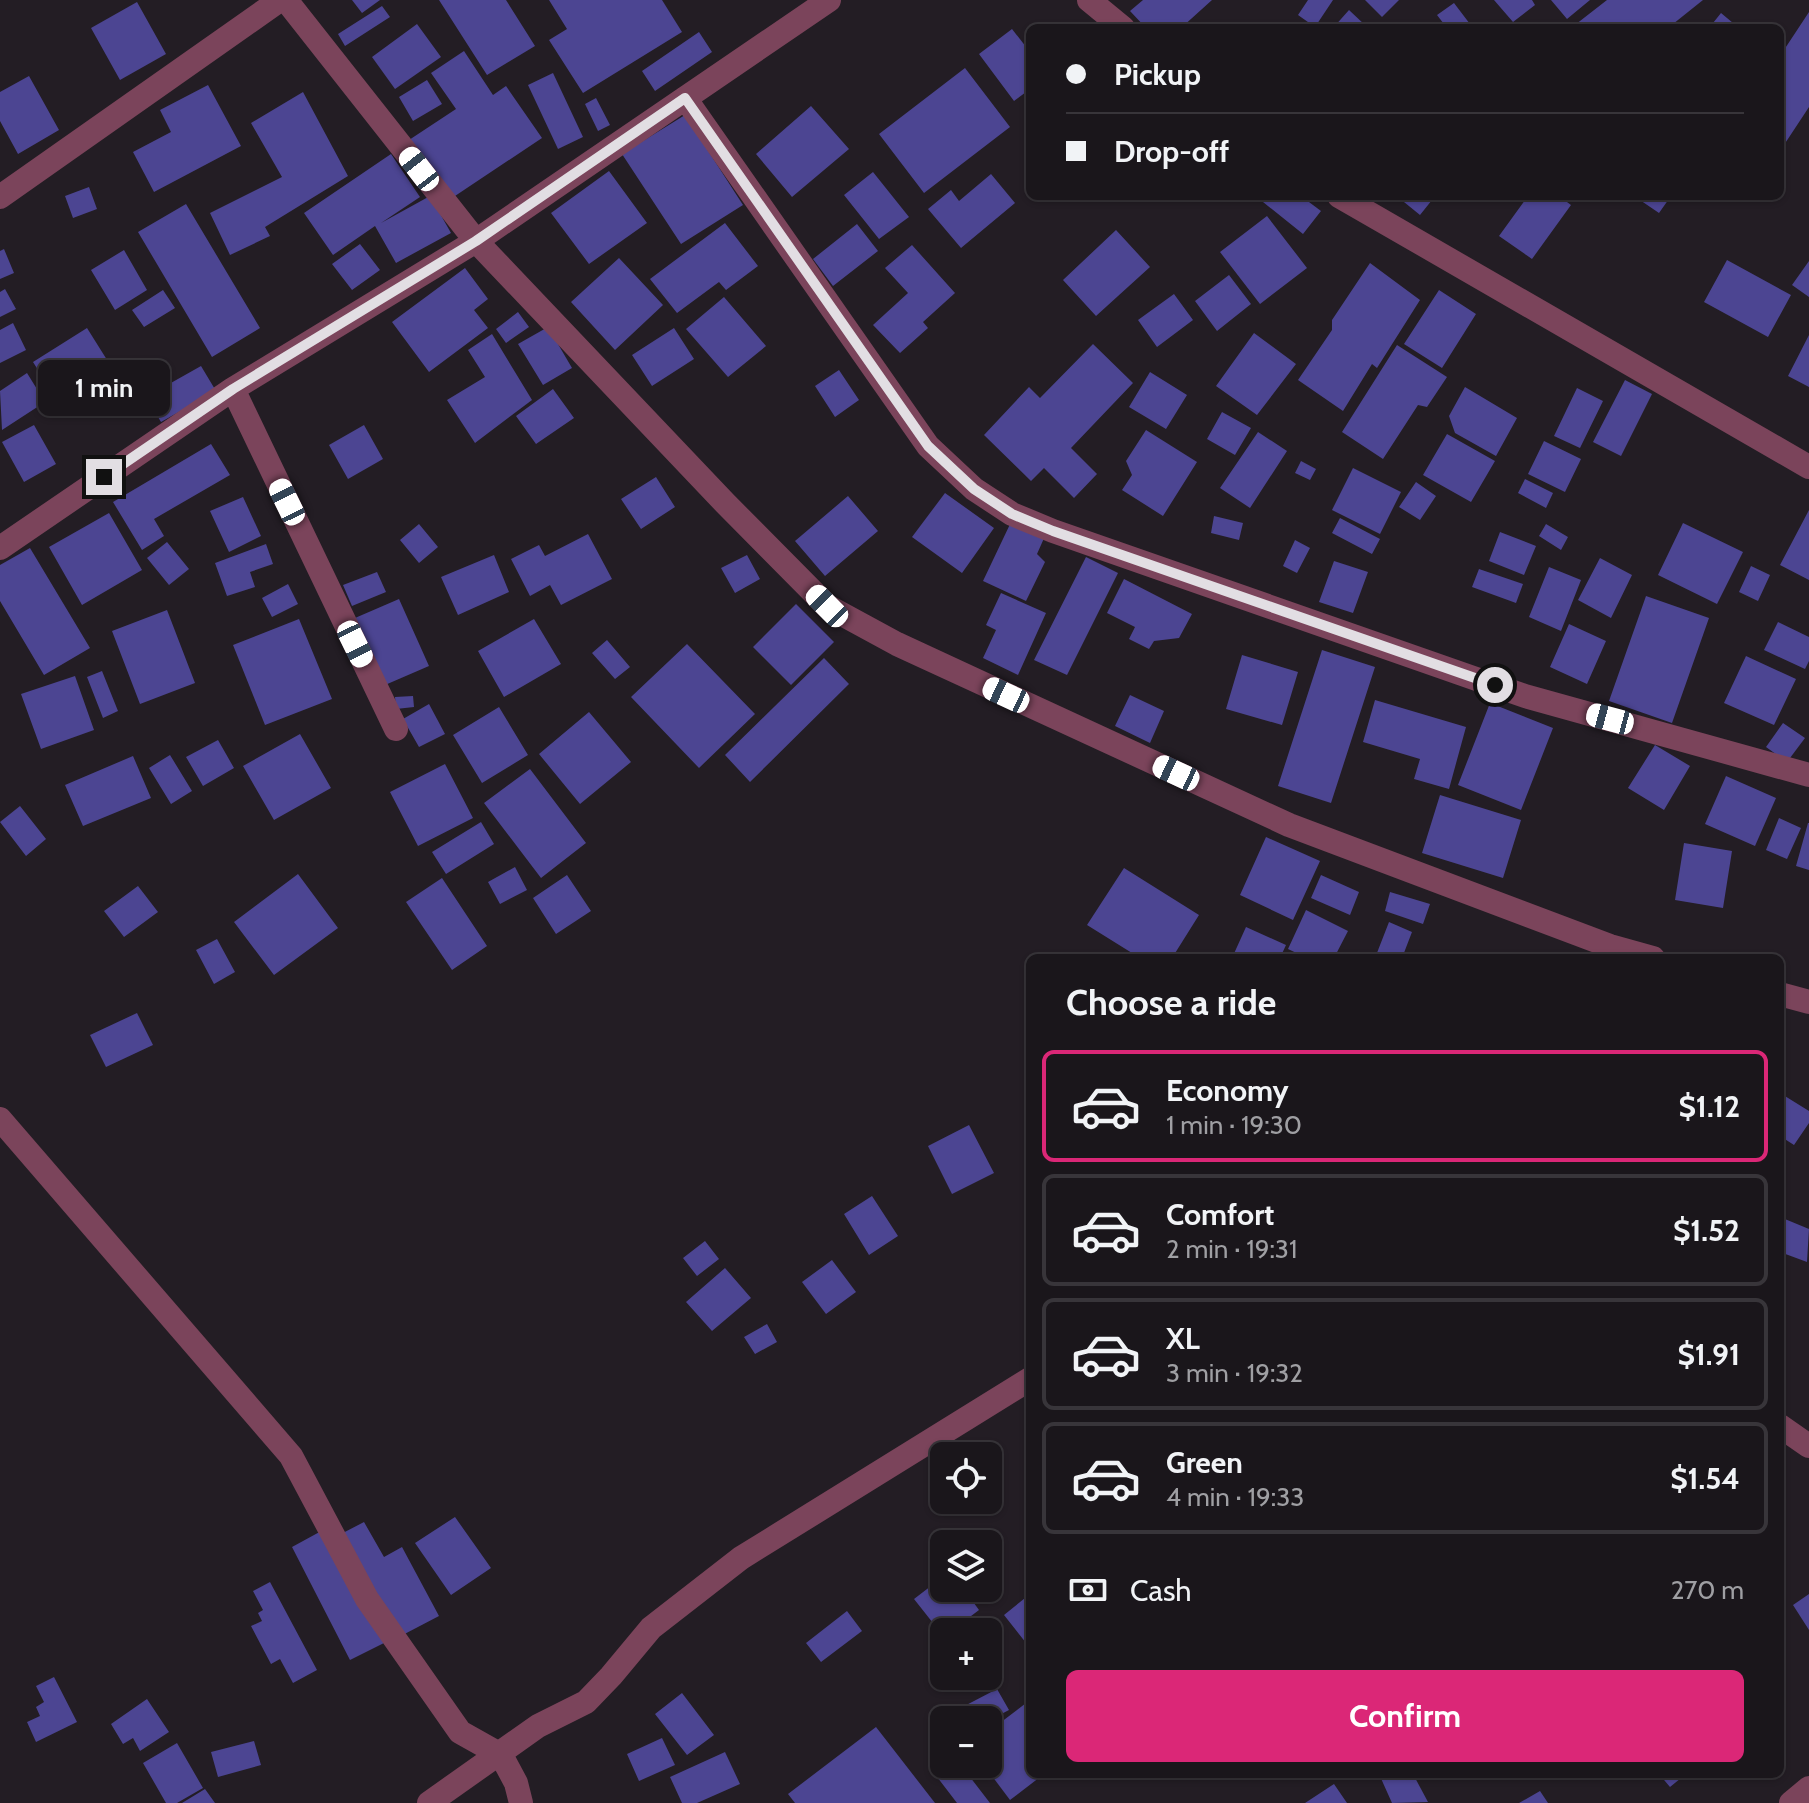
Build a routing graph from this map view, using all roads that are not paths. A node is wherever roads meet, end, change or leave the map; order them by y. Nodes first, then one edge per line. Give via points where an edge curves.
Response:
1 (280, 0) edge
2 (286, 0) edge
3 (829, 0) edge
4 (1089, 0) edge
5 (1118, 24) edge
6 (685, 98) junction
7 (0, 197) edge
8 (1346, 200) edge
9 (476, 241) junction
10 (233, 389) junction
11 (1809, 467) edge
12 (0, 548) edge
13 (396, 729) dead end
14 (1809, 775) edge
15 (1639, 954) edge
16 (1784, 995) edge
17 (1809, 1002) edge
18 (0, 1119) edge
19 (1026, 1381) edge
20 (1784, 1429) edge
21 (1809, 1446) edge
22 (501, 1755) junction
23 (1809, 1788) edge
24 (429, 1803) edge
25 (521, 1803) edge
26 (1791, 1803) edge

1 - 7 street
2 - 9 street
3 - 6 street
4 - 5 street
6 - 9 street
6 - 14 street via 928,446 974,489 1012,514 1525,696
8 - 11 street
9 - 10 street
9 - 15 street via 827,606 910,651 1289,825
10 - 12 street
10 - 13 street
16 - 17 street
18 - 22 street via 291,1456 367,1599 460,1732
19 - 22 street via 741,1558 651,1628 586,1702 538,1726
20 - 21 street
22 - 24 street
22 - 25 street
23 - 26 street

